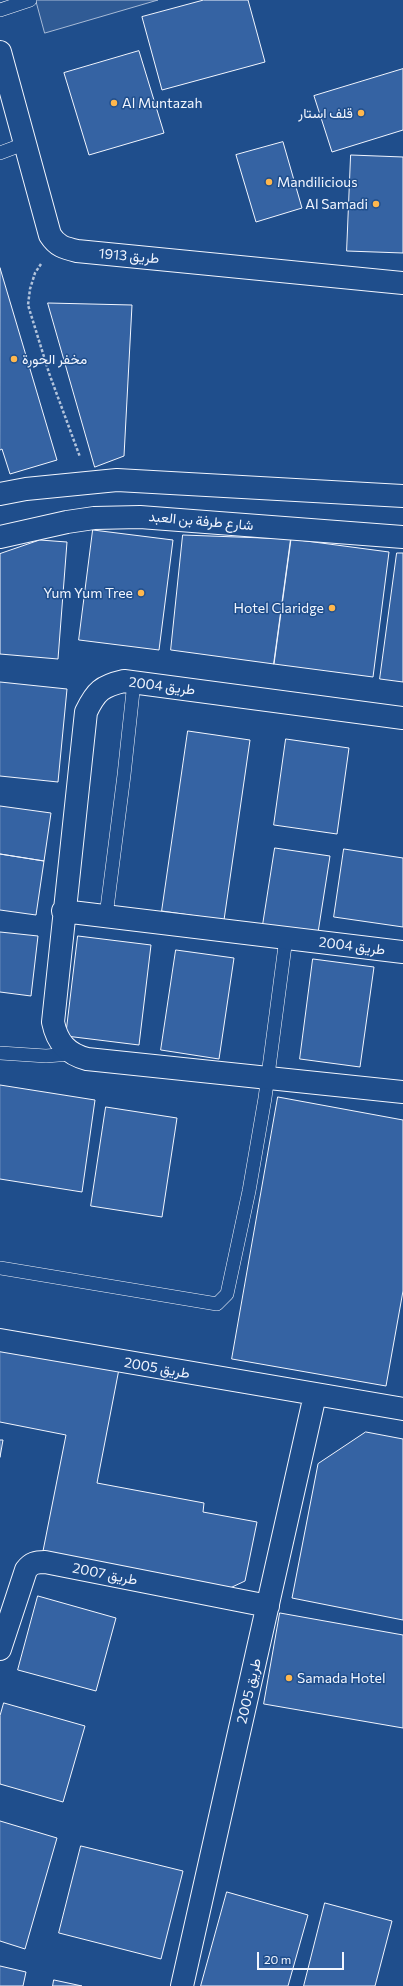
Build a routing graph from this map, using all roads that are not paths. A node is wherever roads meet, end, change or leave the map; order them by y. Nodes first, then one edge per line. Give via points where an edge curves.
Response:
1 (30, 0) edge
2 (0, 10) edge
3 (0, 52) edge
4 (24, 144) junction
5 (0, 153) edge
6 (403, 283) edge
7 (0, 494) edge
8 (403, 496) edge
9 (0, 537) edge
10 (403, 537) edge
11 (134, 682) junction
12 (403, 718) edge
13 (63, 911) junction
14 (106, 916) junction
15 (286, 938) junction
16 (403, 952) edge
17 (0, 1053) edge
18 (70, 1054) junction
19 (268, 1078) junction
20 (403, 1092) edge
21 (0, 1268) edge
22 (0, 1340) edge
23 (315, 1395) junction
24 (403, 1410) edge
25 (268, 1606) junction
26 (0, 1649) edge
27 (182, 1986) edge

1 - 2 lane
3 - 4 street
4 - 5 lane
4 - 6 street, طريق 1913 via 50,235 55,243 64,248
7 - 8 street via 117,480
9 - 10 street, شارع طرفة بن العبد via 94,518 140,517
11 - 12 street, طريق 2004
11 - 13 street, طريق 2004 via 124,681 106,685 93,696 86,712
11 - 14 lane
13 - 14 street, طريق 2004
13 - 18 street, طريق 2004 via 53,1022 58,1038
14 - 15 street, طريق 2004
15 - 16 street, طريق 2004
15 - 19 lane
17 - 18 lane via 46,1056
18 - 19 street via 87,1059
19 - 20 street
19 - 21 lane via 249,1191 227,1294 217,1304
22 - 23 street, طريق 2005
23 - 24 street, طريق 2005
23 - 25 street, طريق 2005
25 - 26 street, طريق 2007 via 45,1562 35,1563 26,1570
25 - 27 street, طريق 2005

